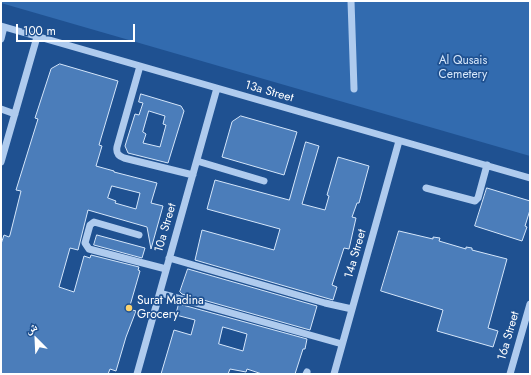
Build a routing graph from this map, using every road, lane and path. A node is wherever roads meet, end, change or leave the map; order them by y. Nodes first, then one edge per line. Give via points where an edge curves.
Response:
1 (351, 1) edge
2 (3, 27) edge
3 (37, 37) junction
4 (1, 39) edge
5 (140, 66) junction
6 (217, 88) junction
7 (354, 89) dead end
8 (1, 109) edge
9 (15, 114) junction
10 (399, 140) junction
11 (1, 160) edge
12 (197, 161) junction
13 (487, 165) junction
14 (193, 175) junction
15 (530, 178) edge
16 (264, 181) dead end
17 (426, 188) dead end
18 (139, 235) dead end
19 (170, 258) junction
20 (166, 269) junction
21 (160, 293) junction
22 (530, 304) edge
23 (352, 309) junction
24 (342, 344) junction
25 (138, 374) edge
26 (334, 374) edge
27 (510, 374) edge

1 - 7 street
2 - 3 street, 13a Street
2 - 4 street
3 - 5 street, 13a Street
3 - 9 street
5 - 6 street, 13a Street
5 - 14 street via 117,147 118,156
6 - 10 street, 13a Street
6 - 12 street, 10a Street
8 - 9 street
9 - 11 street
10 - 13 street, 13a Street
10 - 23 street, 14a Street
12 - 14 street, 10a Street
12 - 16 street
13 - 15 street, 13a Street
13 - 17 street via 475,201
14 - 19 street, 10a Street
18 - 20 street via 94,222 90,225 85,243 89,249
19 - 20 street, 10a Street
19 - 23 street
20 - 21 street, 10a Street
21 - 24 street
21 - 25 street, 10a Street
22 - 27 street, 16a Street
23 - 24 street, 14a Street
24 - 26 street, 14a Street

